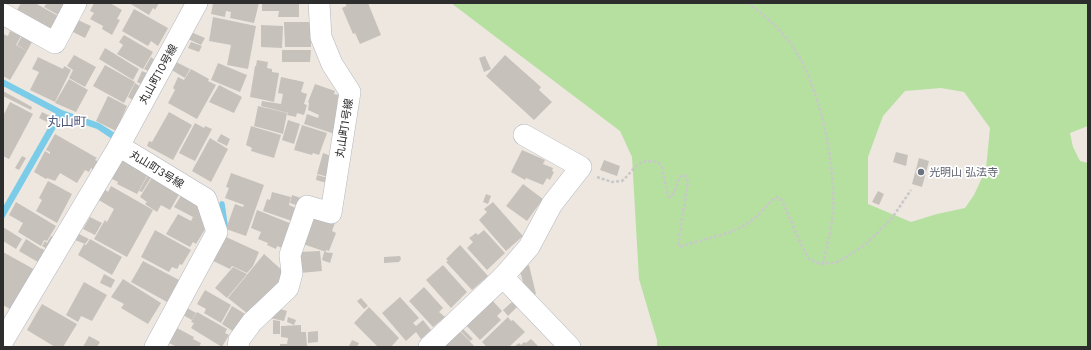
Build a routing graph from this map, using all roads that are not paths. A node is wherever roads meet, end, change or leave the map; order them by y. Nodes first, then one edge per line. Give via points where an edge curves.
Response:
1 (76, 3) edge
2 (197, 3) edge
3 (319, 3) edge
4 (3, 14) edge
5 (524, 135) dead end
6 (119, 146) junction
7 (503, 277) junction
8 (3, 341) edge
9 (155, 347) edge
10 (238, 347) edge
11 (429, 347) edge
12 (570, 347) edge

1 - 4 street via 55,43
2 - 6 street, 丸山町10号線
3 - 10 street, 丸山町1号線 via 320,37 332,64 350,92 331,213 307,206 290,255 292,273 288,288 252,322 239,340
5 - 7 street via 581,167 552,204 529,247
6 - 8 street, 丸山町3号線
6 - 9 street, 丸山町3号線 via 206,199 217,232
7 - 11 street
7 - 12 street

